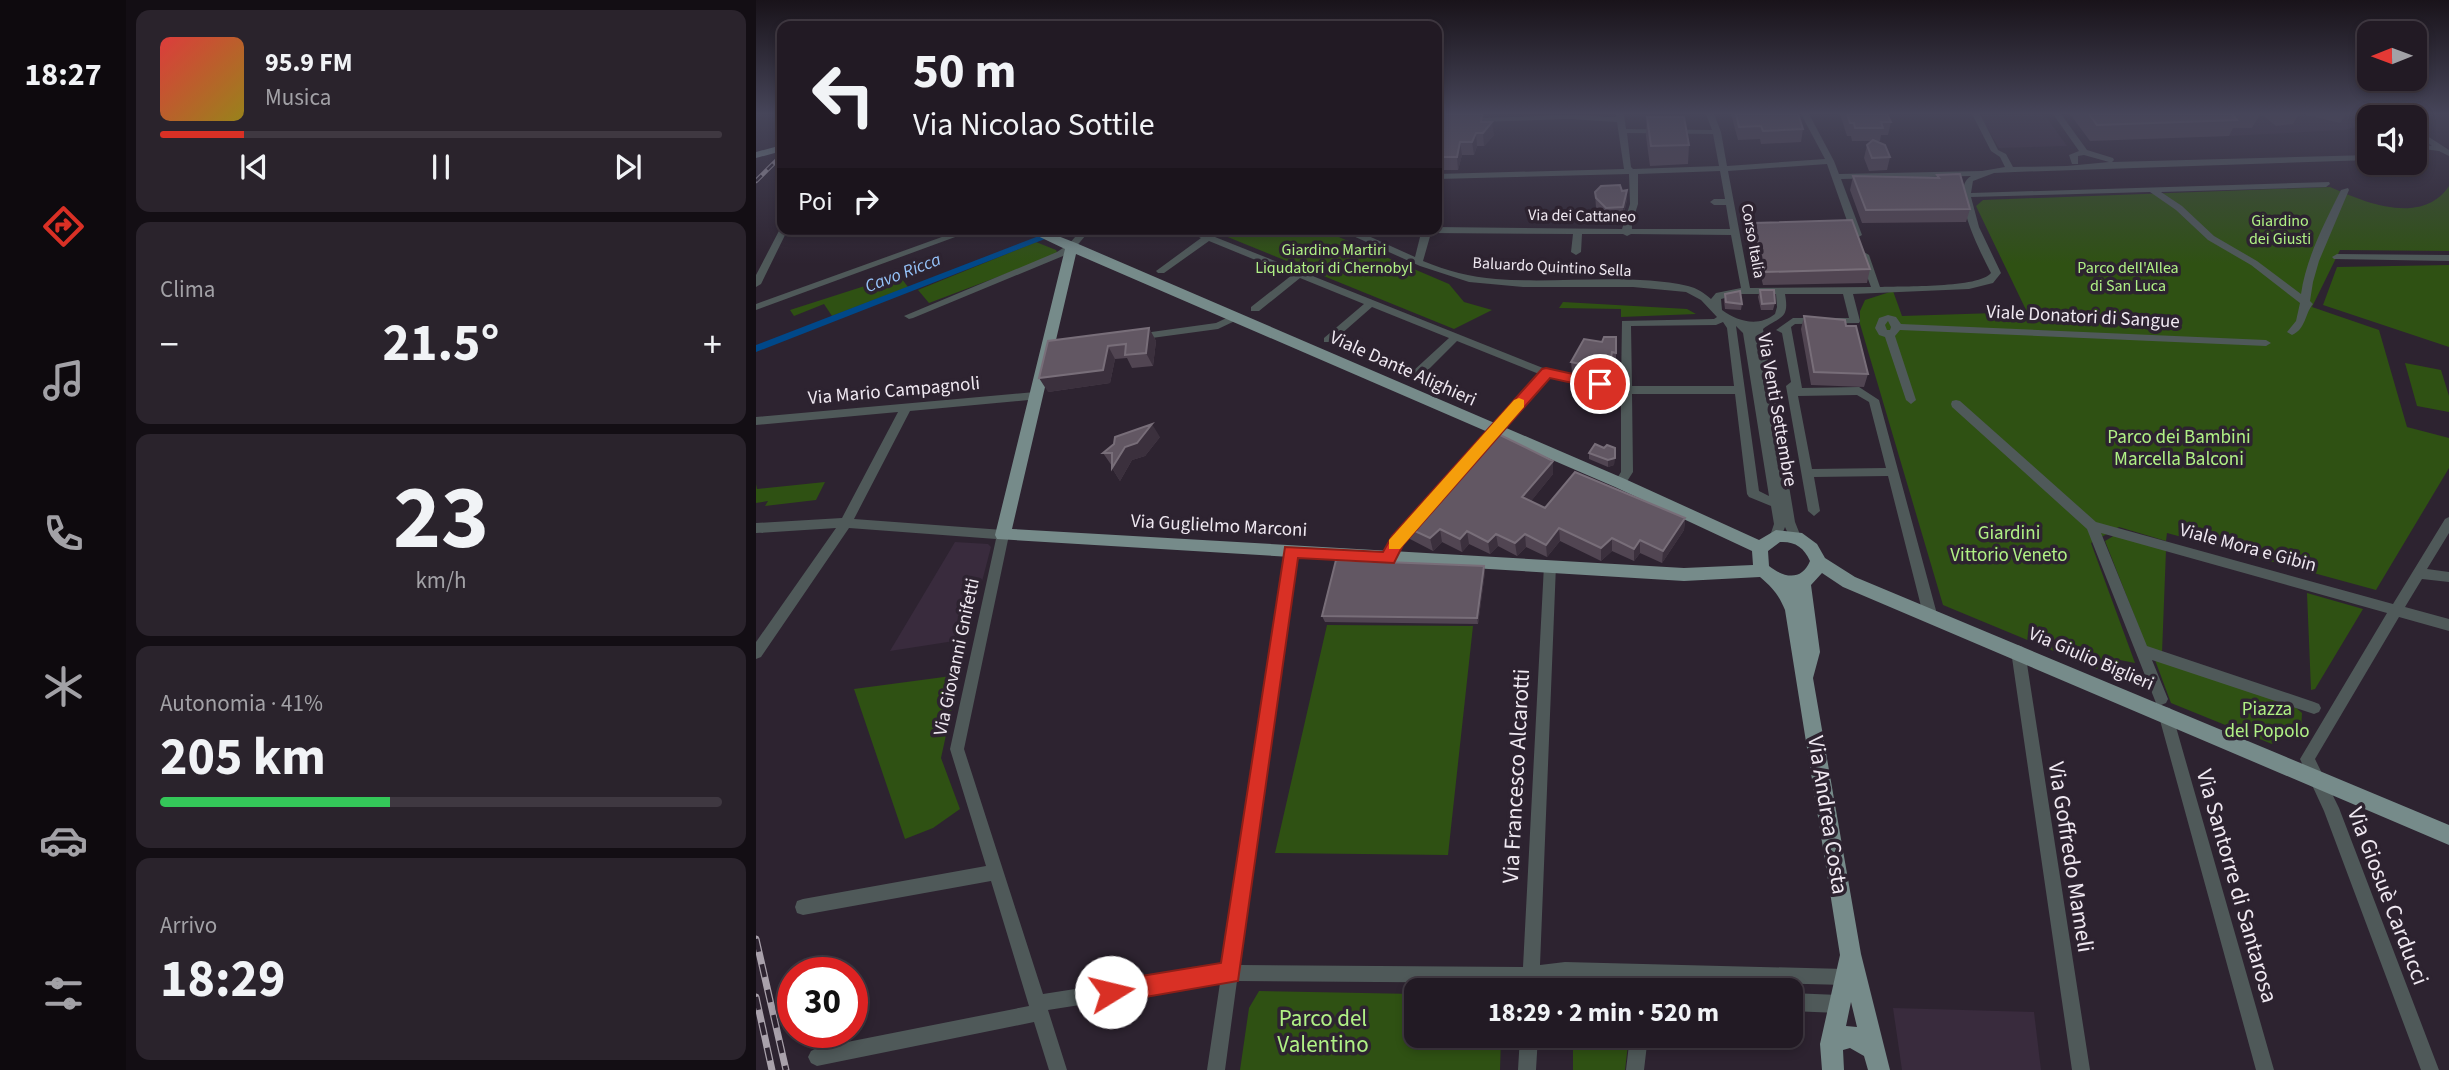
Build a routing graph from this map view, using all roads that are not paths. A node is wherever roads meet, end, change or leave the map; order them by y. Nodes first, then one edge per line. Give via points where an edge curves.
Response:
1 (1627, 164) edge
2 (1723, 164) edge
3 (1786, 164) edge
4 (1831, 164) edge
5 (2006, 164) edge
6 (2072, 164) edge
7 (2081, 164) edge
8 (2091, 164) edge
9 (2087, 166) junction
10 (2009, 167) junction
11 (1724, 168) junction
12 (2064, 169) junction
13 (1632, 172) junction
14 (1984, 173) junction
15 (1442, 177) edge
16 (1836, 177) junction
17 (2326, 184) dead end
18 (2147, 189) junction
19 (2345, 190) dead end
20 (1972, 195) dead end
21 (1714, 202) dead end
22 (1731, 202) junction
23 (1851, 228) joint
24 (1442, 230) edge
25 (1739, 231) junction
26 (1578, 232) junction
27 (1627, 233) junction
28 (780, 235) edge
29 (956, 235) edge
30 (1043, 235) edge
31 (1082, 235) edge
32 (1202, 235) edge
33 (1359, 235) edge
34 (1426, 235) edge
35 (1208, 237) junction
36 (1072, 246) junction
37 (1576, 252) dead end
38 (2337, 257) dead end
39 (2449, 258) edge
40 (1419, 260) junction
41 (1161, 271) dead end
42 (1299, 274) junction
43 (756, 284) edge
44 (1876, 288) junction
45 (1746, 291) junction
46 (1780, 291) junction
47 (1847, 291) junction
48 (1372, 302) junction
49 (756, 307) edge
50 (2306, 308) junction
51 (1255, 309) dead end
52 (909, 316) dead end
53 (1721, 316) junction
54 (1235, 317) junction
55 (1741, 324) junction
56 (1762, 324) junction
57 (1894, 330) joint
58 (2292, 332) dead end
59 (1457, 336) junction
60 (1125, 338) edge
61 (1328, 340) dead end
62 (2266, 343) dead end
63 (1546, 373) junction
64 (1416, 375) dead end
65 (1626, 390) junction
66 (1740, 390) junction
67 (1792, 392) junction
68 (1035, 396) junction
69 (1874, 400) joint
70 (1911, 400) dead end
71 (1956, 404) dead end
72 (906, 408) junction
73 (756, 421) edge
74 (1495, 431) junction
75 (1477, 451) edge
76 (1893, 472) junction
77 (1807, 473) junction
78 (1620, 483) junction
79 (1811, 495) junction
80 (1781, 503) junction
81 (1814, 510) dead end
82 (1424, 511) edge
83 (2449, 522) edge
84 (846, 523) junction
85 (2092, 526) junction
86 (756, 528) edge
87 (1003, 535) junction
88 (1776, 536) junction
89 (1795, 537) junction
90 (1760, 548) junction
91 (1291, 551) junction
92 (1388, 559) junction
93 (1818, 562) junction
94 (1550, 565) junction
95 (2418, 573) junction
96 (1769, 574) junction
97 (2449, 577) edge
98 (1805, 580) junction
99 (1849, 582) junction
100 (2395, 610) junction
101 (1930, 614) junction
102 (2449, 625) edge
103 (2141, 650) junction
104 (2018, 651) junction
105 (756, 653) edge
106 (1806, 676) junction
107 (2163, 706) junction
108 (2314, 708) dead end
109 (2315, 779) junction
110 (2449, 835) edge
111 (995, 872) junction
112 (803, 907) dead end
113 (1850, 954) junction
114 (1230, 973) junction
115 (1845, 977) junction
116 (1530, 978) edge
117 (1543, 978) edge
118 (1404, 979) edge
119 (1803, 1003) edge
120 (1839, 1004) junction
121 (1039, 1008) junction
122 (1831, 1044) junction
123 (1528, 1048) edge
124 (1638, 1048) edge
125 (817, 1058) dead end
126 (1877, 1061) edge
127 (1058, 1070) edge
128 (1216, 1070) edge
129 (1527, 1070) edge
130 (1635, 1070) edge
131 (1823, 1070) edge
132 (1833, 1070) edge
133 (2081, 1070) edge
134 (2265, 1070) edge
135 (2430, 1070) edge

1 - 13 street
2 - 11 street, Corso Italia
3 - 11 street
4 - 16 street
5 - 10 street
6 - 12 street
7 - 9 street
8 - 9 street
9 - 12 street
10 - 12 street
10 - 14 street
11 - 13 street
11 - 22 street, Corso Italia
13 - 15 street
13 - 27 street via 1634,204
14 - 16 street
14 - 44 street via 1969,180 1965,190 1996,273 1990,281 1969,286
16 - 23 street
17 - 18 street
18 - 20 street
18 - 50 street via 2179,208 2211,238 2254,263
19 - 50 street via 2308,281
21 - 22 street
22 - 25 street, Corso Italia
23 - 44 street
24 - 26 street, Via dei Cattaneo
25 - 27 street, Via dei Cattaneo
25 - 45 street, Corso Italia
26 - 27 street, Via dei Cattaneo
26 - 37 street
28 - 43 street
29 - 49 street
30 - 36 main road, Viale Dante Alighieri
31 - 36 street
32 - 35 street
33 - 40 street, Baluardo Quintino Sella
34 - 40 street
35 - 41 street
35 - 42 street
36 - 52 street
36 - 54 main road, Viale Dante Alighieri
36 - 68 main road, Via Giovanni Gnifetti via 1052,348
38 - 39 street
40 - 53 street, Baluardo Quintino Sella via 1480,280 1690,289
42 - 48 street
42 - 51 street
44 - 47 street
45 - 46 street
45 - 53 street via 1719,295
46 - 47 street
46 - 56 street via 1782,314
47 - 67 street, Via Venti Settembre via 1854,321 1793,321 1783,327
48 - 59 street
48 - 61 street
50 - 58 street
53 - 55 street
53 - 65 street via 1716,322 1626,323
53 - 66 street, Via Venti Settembre via 1732,328
54 - 60 street via 1218,326
54 - 74 main road, Viale Dante Alighieri
55 - 56 street
55 - 80 street, Via Venti Settembre via 1748,332
56 - 80 street, Via Venti Settembre via 1758,330
57 - 62 street, Viale Donatori di Sangue
57 - 70 street, Viale Donatori di Sangue
59 - 63 street
59 - 64 street
63 - 65 street
63 - 74 street
65 - 66 street
65 - 78 street via 1627,472
66 - 80 street, Via Venti Settembre via 1753,494
67 - 69 street via 1859,391
67 - 77 street, Via Venti Settembre
68 - 72 street, Via Mario Campagnoli
68 - 87 main road, Via Giovanni Gnifetti
69 - 76 street
71 - 85 street
72 - 73 street, Via Mario Campagnoli
72 - 84 street
74 - 75 street
74 - 78 main road, Viale Dante Alighieri
76 - 77 street
76 - 101 street
77 - 79 street, Via Venti Settembre
78 - 90 main road, Viale Dante Alighieri
79 - 80 street, Via Venti Settembre
79 - 81 street, Via Venti Settembre
80 - 88 street, Via Venti Settembre
80 - 89 street, Via Venti Settembre
82 - 92 street via 1397,541
83 - 95 street
84 - 86 street, Via Guglielmo Marconi
84 - 87 street, Via Guglielmo Marconi
84 - 105 street
85 - 100 street, Viale Mora e Gibin
85 - 103 street, Via Santorre di Santarosa
87 - 91 main road, Via Guglielmo Marconi
87 - 111 street, Via Giovanni Gnifetti via 957,749
88 - 89 main road
88 - 90 main road
89 - 93 main road via 1811,546
90 - 96 main road via 1758,559
91 - 92 main road, Via Guglielmo Marconi
91 - 114 street
92 - 94 main road, Via Guglielmo Marconi
93 - 98 main road
93 - 99 main road, Via Giulio Biglieri
94 - 96 main road, Via Guglielmo Marconi via 1613,572
94 - 116 street, Via Francesco Alcarotti
95 - 97 street
95 - 100 street
96 - 98 main road via 1785,582
96 - 106 main road, Via Andrea Costa via 1785,591 1793,610
98 - 99 main road, Via Giulio Biglieri
98 - 106 main road, Via Andrea Costa via 1811,652
99 - 101 main road, Via Giulio Biglieri
100 - 102 street, Viale Mora e Gibin
100 - 109 street via 2307,759
101 - 104 main road, Via Giulio Biglieri
103 - 107 street, Via Santorre di Santarosa
103 - 108 street
104 - 107 main road, Via Giulio Biglieri
104 - 133 street, Via Goffredo Mameli
106 - 113 main road, Via Andrea Costa
107 - 109 main road, Via Giulio Biglieri
107 - 134 street, Via Santorre di Santarosa
109 - 110 main road, Via Giulio Biglieri
109 - 135 street, Via Giosuè Carducci via 2331,808
111 - 112 street
111 - 121 street, Via Giovanni Gnifetti
113 - 115 main road, Via Andrea Costa
113 - 126 main road, Via Andrea Costa
114 - 118 street
114 - 121 street
114 - 128 street
115 - 117 street via 1565,970
115 - 120 main road, Via Andrea Costa
119 - 120 street
120 - 122 main road, Via Andrea Costa
121 - 125 street
121 - 127 street, Via Giovanni Gnifetti
122 - 126 main road via 1843,1036 1864,1039
122 - 131 street
122 - 132 main road, Via Andrea Costa
123 - 129 street
124 - 130 street

